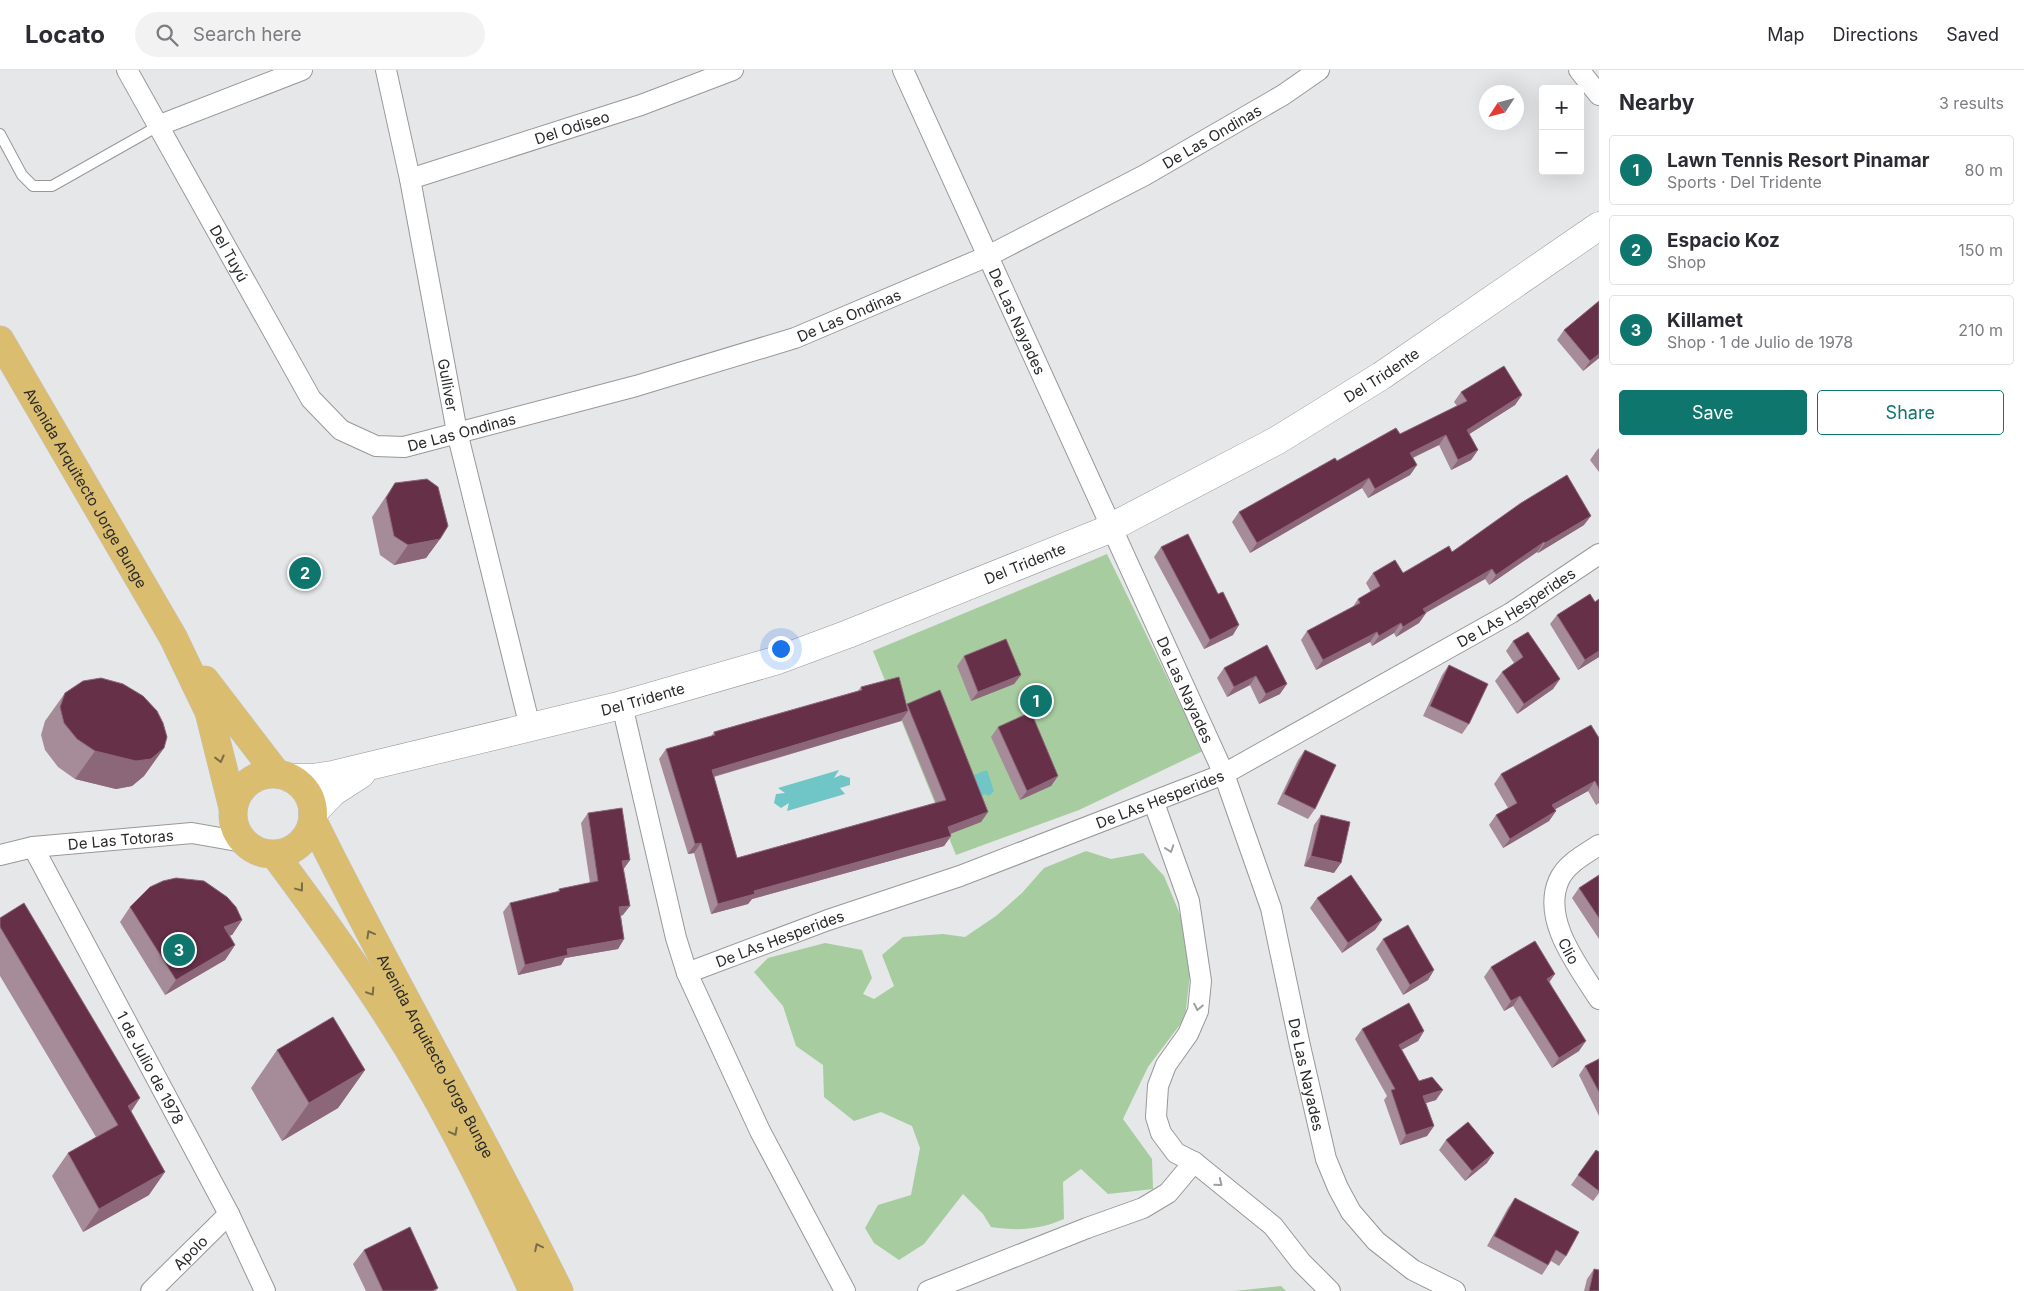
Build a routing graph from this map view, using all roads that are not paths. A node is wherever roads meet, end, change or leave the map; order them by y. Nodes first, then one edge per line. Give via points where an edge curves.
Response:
1 (128, 70) edge
2 (302, 70) edge
3 (386, 70) edge
4 (733, 70) edge
5 (902, 70) edge
6 (1320, 70) edge
7 (1578, 70) edge
8 (1599, 95) edge
9 (160, 125) junction
10 (0, 134) edge
11 (410, 179) junction
12 (1599, 226) edge
13 (988, 256) junction
14 (0, 340) edge
15 (341, 430) joint
16 (457, 432) junction
17 (1111, 528) junction
18 (1599, 554) edge
19 (173, 637) junction
20 (622, 705) junction
21 (530, 727) junction
22 (387, 761) junction
23 (1224, 774) junction
24 (283, 776) junction
25 (1154, 803) junction
26 (233, 808) junction
27 (313, 817) junction
28 (243, 842) junction
29 (1599, 845) edge
30 (33, 847) junction
31 (0, 855) edge
32 (276, 855) junction
33 (687, 973) junction
34 (1599, 999) edge
35 (1194, 1162) junction
36 (228, 1214) junction
37 (151, 1291) edge
38 (265, 1291) edge
39 (533, 1291) edge
40 (559, 1291) edge
41 (845, 1291) edge
42 (928, 1291) edge
43 (1330, 1291) edge
44 (1455, 1291) edge

1 - 9 street, Del Tuyú
2 - 9 street
3 - 11 street, Gulliver
4 - 11 street, Del Odiseo via 641,105
5 - 13 street, De Las Nayades
6 - 13 street, De Las Ondinas via 1145,176
7 - 8 street
9 - 10 lane via 52,186 33,186 22,175
9 - 15 street, Del Tuyú via 311,399
11 - 16 street, Gulliver
12 - 17 main road, Del Tridente via 1381,376 1300,426
13 - 16 street, De Las Ondinas via 794,338 636,386
13 - 17 street, De Las Nayades
14 - 19 main road, Avenida Arquitecto Jorge Bunge
15 - 16 street, De Las Ondinas via 376,446 404,447
16 - 21 street, Gulliver
17 - 20 main road, Del Tridente via 778,660
17 - 23 street, De Las Nayades
18 - 23 street, De LAs Hesperides via 1511,612
19 - 24 main road, Avenida Arquitecto Jorge Bunge
19 -> 26 main road, Avenida Arquitecto Jorge Bunge via 209,712
20 - 21 main road, Del Tridente
20 - 33 street
21 - 22 main road, Del Tridente
22 - 24 main road, Del Tridente via 312,778
22 - 27 main road, Del Tridente via 333,792
23 - 25 street, De LAs Hesperides
23 - 44 street, De Las Nayades via 1271,908 1326,1159 1338,1188 1351,1212 1376,1241 1413,1270
24 - 26 main road via 265,775 253,779 236,796
24 - 27 main road via 306,792
25 - 33 street, De LAs Hesperides
25 -> 35 street via 1189,901 1201,981 1198,1011 1188,1034 1166,1065 1158,1086 1156,1117 1160,1133 1176,1152
26 - 28 main road via 236,832
27 - 32 main road via 309,834 300,844 289,852
40 -> 27 main road, Avenida Arquitecto Jorge Bunge via 515,1200 354,905
28 - 30 street, De Las Totoras via 192,833
28 - 32 main road via 252,850
29 - 34 street, Clio via 1573,862 1559,879 1555,896 1557,921 1565,946
30 - 31 street, De Las Totoras
30 - 36 street, 1 de Julio de 1978
32 -> 39 main road, Avenida Arquitecto Jorge Bunge via 325,922 409,1049 490,1198
33 - 41 street via 760,1132
35 - 42 street via 1168,1194 1143,1208
35 -> 43 street via 1273,1226 1301,1262
36 - 37 street, Apolo
36 - 38 street, 1 de Julio de 1978

